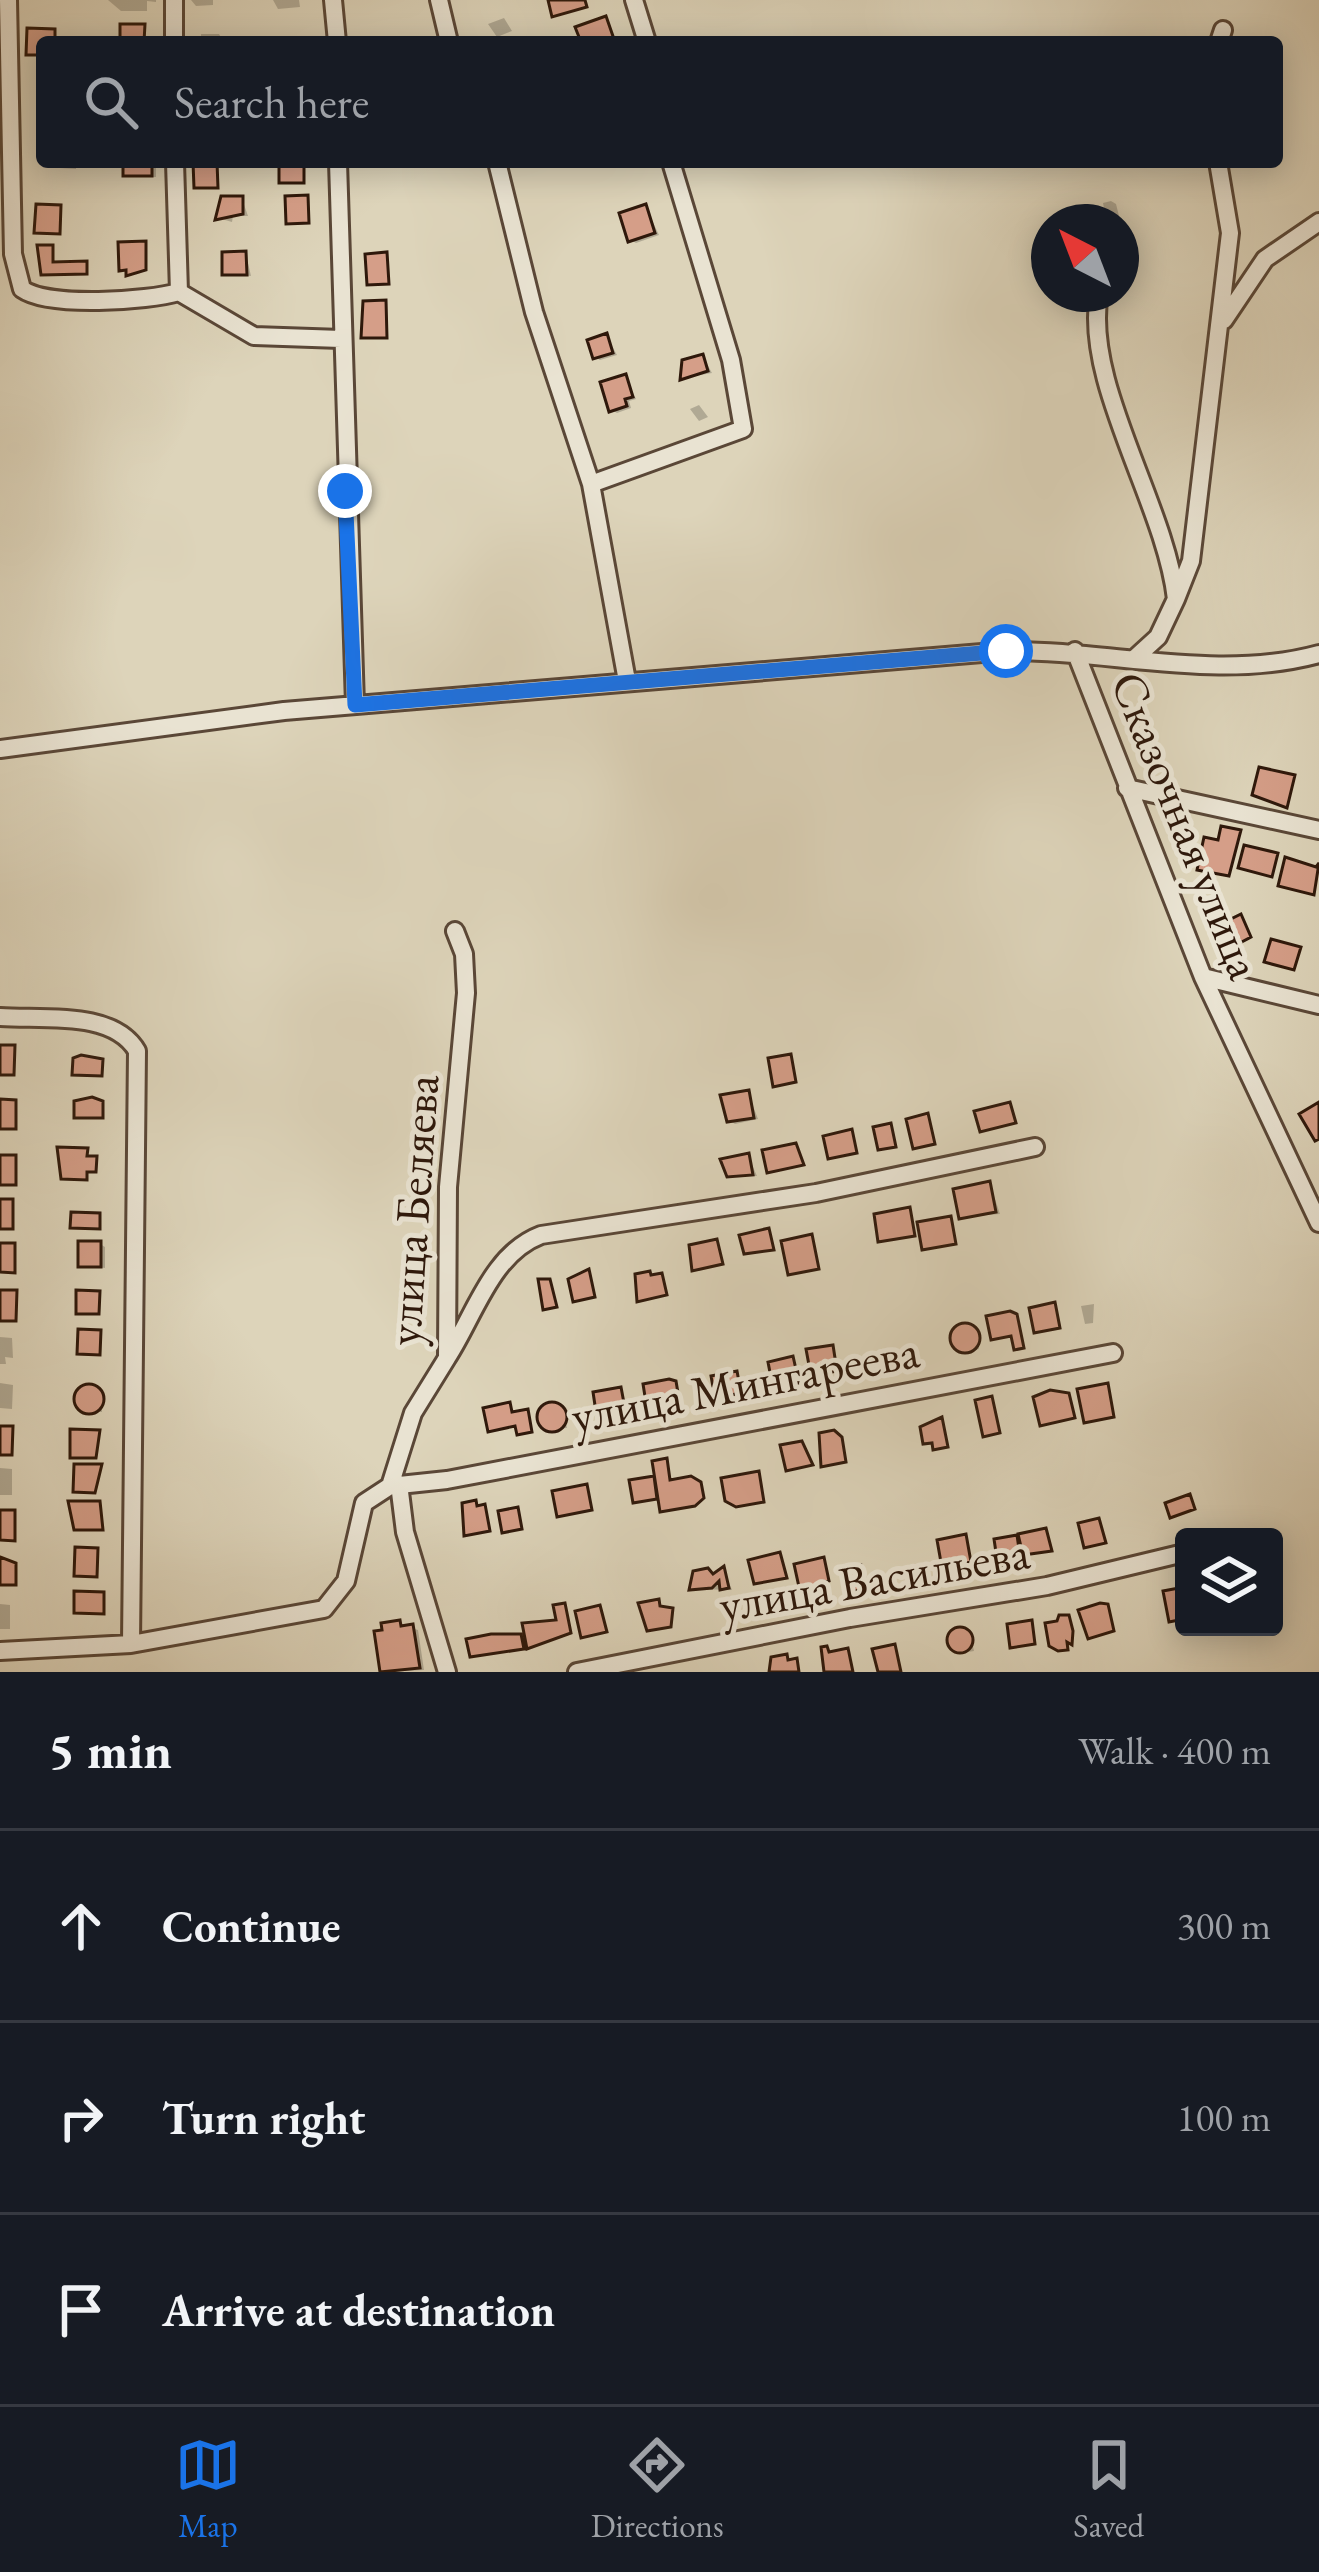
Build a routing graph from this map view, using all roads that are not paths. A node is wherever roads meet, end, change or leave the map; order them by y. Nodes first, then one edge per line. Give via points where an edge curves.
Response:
1 (8, 0) edge
2 (173, 0) edge
3 (333, 0) edge
4 (439, 0) edge
5 (634, 0) edge
6 (174, 36) edge
7 (336, 36) edge
8 (448, 36) edge
9 (644, 36) edge
10 (175, 168) edge
11 (338, 168) edge
12 (498, 168) edge
13 (672, 168) edge
14 (1219, 168) edge
15 (1319, 221) edge
16 (179, 292) junction
17 (1097, 312) edge
18 (1221, 326) junction
19 (341, 339) junction
20 (591, 484) junction
21 (1175, 598) junction
22 (1075, 651) junction
23 (1319, 654) edge
24 (1135, 658) junction
25 (627, 682) junction
26 (355, 705) junction
27 (0, 749) edge
28 (1126, 788) junction
29 (1319, 830) edge
30 (455, 931) dead end
31 (1203, 977) junction
32 (1319, 1005) edge
33 (0, 1017) edge
34 (1035, 1147) dead end
35 (1319, 1223) edge
36 (1113, 1353) dead end
37 (447, 1358) junction
38 (395, 1485) junction
39 (1175, 1555) edge
40 (131, 1644) junction
41 (0, 1651) edge
42 (447, 1672) edge
43 (577, 1672) edge

1 - 16 street via 13,254 22,289 55,299
2 - 6 street
3 - 7 street
4 - 8 street
5 - 9 street
10 - 16 street
11 - 19 street
12 - 20 street via 534,312
13 - 20 street via 731,360 743,429
14 - 18 street via 1230,233
15 - 18 street via 1265,259
16 - 19 street via 254,336
17 - 21 street via 1100,359
18 - 21 street via 1190,561
19 - 26 street
20 - 25 street
21 - 24 street via 1158,637
22 - 24 street
22 - 25 street
22 - 28 street, Сказочная улица
23 - 24 street via 1244,667
25 - 26 street
26 - 27 street
28 - 29 street
28 - 31 street, Сказочная улица
30 - 37 street, улица Беляева via 466,992 448,1187
31 - 32 street
31 - 35 street, Сказочная улица
33 - 40 street via 107,1024 126,1033 137,1051
34 - 37 street via 816,1193 541,1234 499,1264
36 - 38 street, улица Мингареева
37 - 38 street, улица Беляева via 413,1413
38 - 40 street via 364,1503 346,1580 324,1609
38 - 42 street, улица Беляева
39 - 43 street, улица Васильева
40 - 41 street

